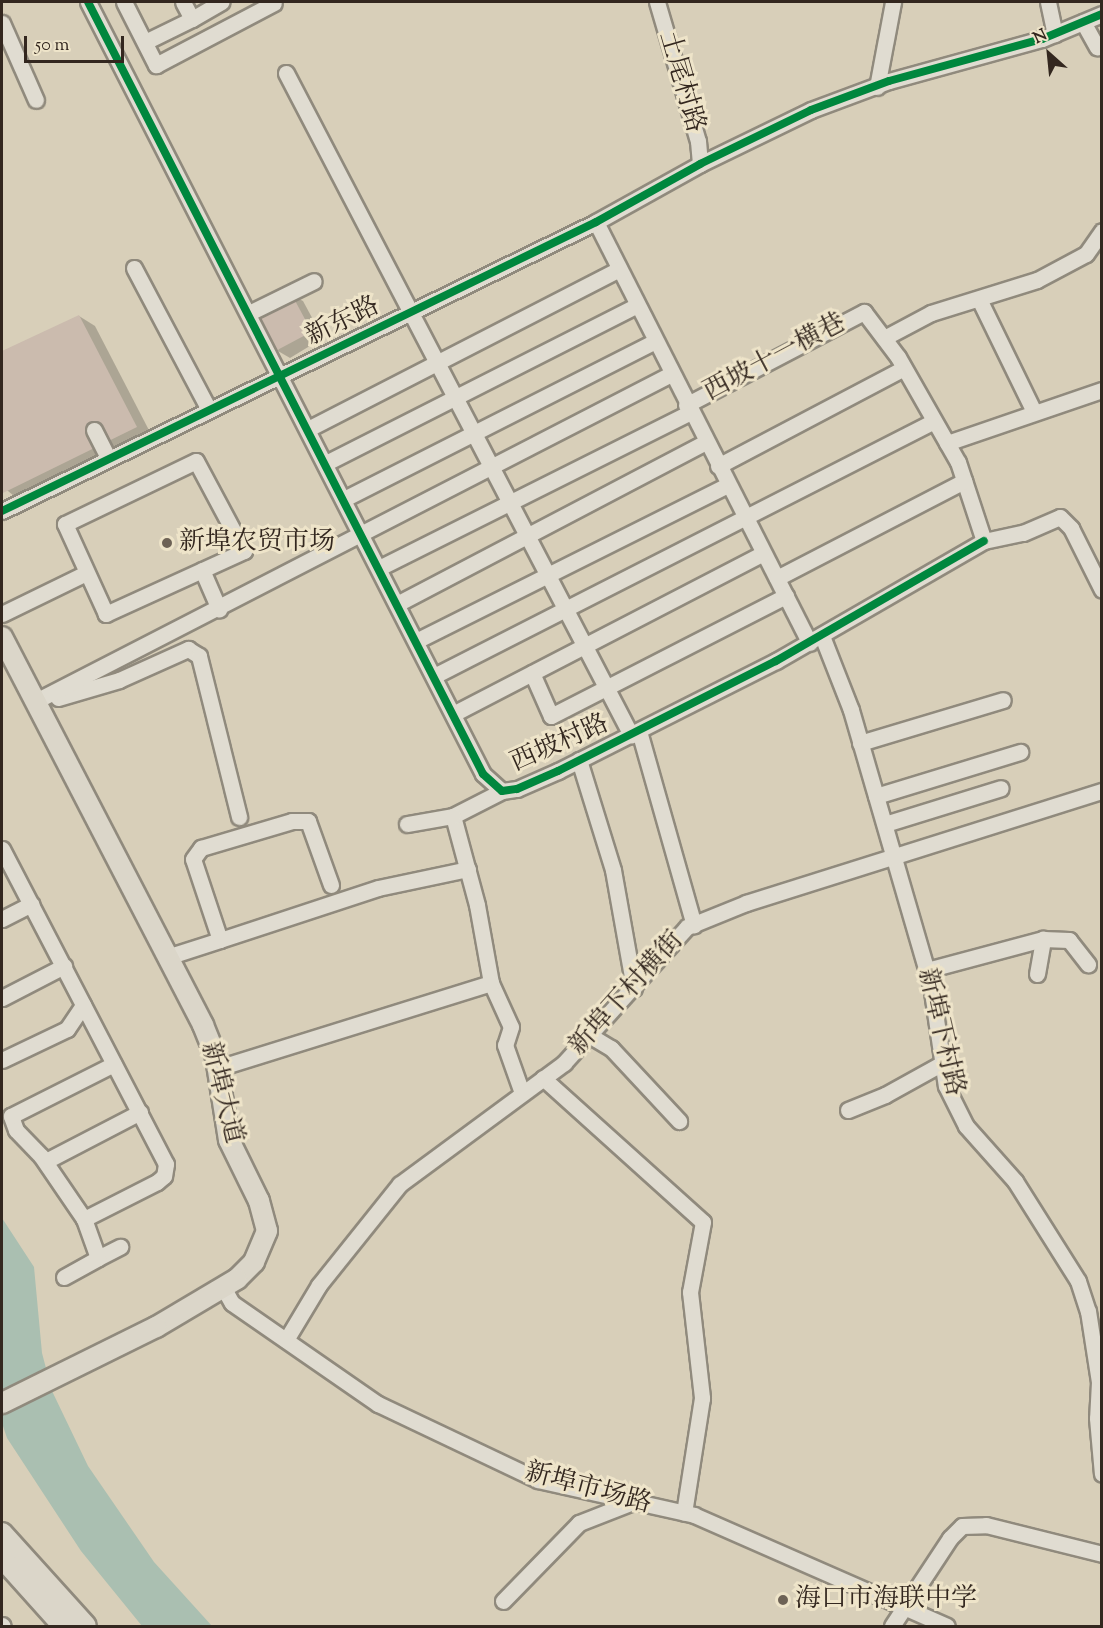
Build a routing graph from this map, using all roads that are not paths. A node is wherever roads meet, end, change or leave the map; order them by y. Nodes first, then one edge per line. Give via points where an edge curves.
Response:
1 (88, 2) edge
2 (124, 2) edge
3 (183, 2) edge
4 (223, 2) edge
5 (657, 2) edge
6 (893, 2) edge
7 (1048, 2) edge
8 (276, 6) edge
9 (1101, 14) edge
10 (192, 19) junction
11 (1083, 22) junction
12 (2, 24) edge
13 (1055, 34) junction
14 (145, 42) junction
15 (1097, 46) dead end
16 (286, 73) dead end
17 (877, 87) junction
18 (36, 100) dead end
19 (700, 164) junction
20 (596, 222) junction
21 (1101, 231) edge
22 (134, 268) dead end
23 (619, 269) junction
24 (314, 281) dead end
25 (979, 299) junction
26 (637, 305) junction
27 (411, 312) junction
28 (249, 313) junction
29 (884, 338) junction
30 (655, 341) junction
31 (437, 362) junction
32 (904, 368) junction
33 (671, 374) junction
34 (281, 376) junction
35 (1101, 390) edge
36 (455, 397) junction
37 (208, 408) junction
38 (688, 409) junction
39 (1034, 412) junction
40 (934, 421) junction
41 (308, 429) junction
42 (94, 430) dead end
43 (474, 433) junction
44 (706, 442) junction
45 (946, 442) junction
46 (108, 457) junction
47 (326, 463) junction
48 (491, 466) junction
49 (718, 466) junction
50 (964, 481) junction
51 (728, 485) junction
52 (344, 499) junction
53 (510, 502) junction
54 (2, 511) edge
55 (746, 519) junction
56 (361, 532) junction
57 (527, 536) junction
58 (984, 541) junction
59 (764, 553) junction
60 (379, 568) junction
61 (202, 570) junction
62 (86, 573) junction
63 (548, 575) junction
64 (777, 578) junction
65 (1101, 590) edge
66 (786, 596) junction
67 (397, 604) junction
68 (219, 609) junction
69 (566, 610) junction
70 (2, 614) edge
71 (2, 637) edge
72 (816, 639) junction
73 (416, 641) junction
74 (584, 646) junction
75 (532, 673) junction
76 (434, 676) junction
77 (606, 688) junction
78 (1003, 700) dead end
79 (34, 702) junction
80 (453, 714) junction
81 (635, 733) junction
82 (860, 743) junction
83 (1020, 752) dead end
84 (579, 760) junction
85 (1001, 788) dead end
86 (502, 791) junction
87 (1101, 791) edge
88 (876, 796) junction
89 (453, 816) junction
90 (239, 817) dead end
91 (408, 824) dead end
92 (885, 824) junction
93 (2, 849) edge
94 (893, 856) junction
95 (468, 869) junction
96 (331, 885) dead end
97 (30, 904) junction
98 (2, 919) edge
99 (693, 925) junction
100 (1043, 939) junction
101 (220, 940) junction
102 (167, 957) junction
103 (1088, 964) dead end
104 (64, 966) junction
105 (927, 970) junction
106 (1036, 974) dead end
107 (491, 983) junction
108 (634, 988) junction
109 (2, 998) edge
110 (83, 1005) junction
111 (590, 1035) junction
112 (2, 1060) edge
113 (114, 1064) junction
114 (941, 1064) junction
115 (218, 1068) junction
116 (543, 1078) junction
117 (522, 1093) junction
118 (848, 1110) dead end
119 (141, 1112) junction
120 (679, 1121) dead end
121 (46, 1161) junction
122 (84, 1219) junction
123 (120, 1247) dead end
124 (98, 1258) junction
125 (64, 1277) dead end
126 (223, 1287) junction
127 (286, 1340) junction
128 (85, 1368) junction
129 (2, 1403) edge
130 (2, 1418) edge
131 (1101, 1474) edge
132 (630, 1503) junction
133 (684, 1513) junction
134 (2, 1533) edge
135 (1101, 1554) edge
136 (2, 1558) edge
137 (503, 1600) dead end
138 (905, 1608) junction
139 (63, 1626) edge
140 (86, 1626) edge
141 (892, 1626) edge
142 (947, 1626) edge

1 - 28 street, 西坡村路
2 - 14 street
3 - 10 street
4 - 10 street
5 - 19 street, 土尾村路 via 698,141
6 - 17 street
7 - 13 street
8 - 14 street via 156,65
9 - 11 street, 新东路
10 - 14 street
11 - 13 street, 新东路
11 - 15 street
12 - 18 street
13 - 17 street, 新东路
16 - 27 street
17 - 19 street, 新东路 via 811,110
19 - 20 street, 新东路
20 - 23 street, 新埠下村路
20 - 27 street, 新东路
21 - 25 street via 1086,254 1036,280
22 - 37 street
23 - 26 street, 新埠下村路
23 - 31 street
24 - 28 street
25 - 29 street via 931,313
25 - 39 street
26 - 30 street, 新埠下村路
26 - 36 street
27 - 31 street
27 - 34 street, 新东路
28 - 34 street, 西坡村路
29 - 32 street
29 - 38 street, 西坡十一横巷 via 864,312
30 - 33 street, 新埠下村路
30 - 43 street
31 - 36 street
31 - 41 street
32 - 40 street
32 - 49 street
33 - 38 street, 新埠下村路
33 - 48 street
34 - 37 street, 新东路
34 - 41 street, 西坡村路
35 - 39 street
36 - 43 street
36 - 47 street
37 - 46 street, 新东路
38 - 44 street, 新埠下村路
38 - 53 street, 西坡十一横巷
39 - 45 street
40 - 45 street
40 - 55 street
41 - 47 street, 西坡村路
42 - 46 street
43 - 48 street
43 - 52 street
44 - 49 street, 新埠下村路
44 - 57 street
45 - 50 street
46 - 54 street, 新东路
47 - 52 street, 西坡村路
48 - 53 street
48 - 56 street
49 - 51 street, 新埠下村路
50 - 58 street
50 - 64 street
51 - 55 street, 新埠下村路
51 - 63 street
52 - 56 street, 西坡村路
53 - 57 street
53 - 60 street, 西坡十一横巷
55 - 59 street, 新埠下村路
55 - 69 street
56 - 60 street, 西坡村路
56 - 68 street
57 - 63 street
57 - 67 street
58 - 65 street, 西坡村路 via 1023,533 1060,517 1071,528
58 - 72 street, 西坡村路
59 - 64 street, 新埠下村路
59 - 74 street
60 - 67 street, 西坡村路
61 - 62 street via 106,614
61 - 62 street via 244,551 196,461 65,524
61 - 68 street
62 - 70 street
63 - 69 street
63 - 73 street
64 - 66 street, 新埠下村路
66 - 72 street, 新埠下村路
66 - 77 street
67 - 73 street, 西坡村路
68 - 79 street
69 - 74 street
69 - 76 street
71 - 79 main road, 新埠大道
72 - 81 street, 西坡村路
72 - 82 street, 新埠下村路
73 - 76 street, 西坡村路
74 - 75 street
74 - 77 street
75 - 77 street via 552,716
75 - 80 street
76 - 80 street, 西坡村路
77 - 81 street
78 - 82 street
79 - 90 street via 76,695 188,650 199,656
79 - 102 main road, 新埠大道
80 - 86 street, 西坡村路 via 483,774
81 - 84 street, 西坡村路
81 - 99 street
82 - 88 street, 新埠下村路
83 - 88 street
84 - 86 street, 西坡村路 via 517,789
84 - 108 street via 613,870
85 - 92 street
86 - 89 street
87 - 94 street, 新埠下村横街
88 - 92 street, 新埠下村路
89 - 91 street
89 - 95 street
92 - 94 street, 新埠下村路
93 - 97 street
94 - 99 street, 新埠下村横街 via 746,903
94 - 105 street, 新埠下村路
95 - 101 street via 378,888
95 - 107 street
96 - 101 street via 308,821 292,821 201,848 193,859
97 - 98 street
97 - 104 street
99 - 108 street, 新埠下村横街
100 - 103 street via 1069,940
100 - 105 street
100 - 106 street
101 - 102 street
102 - 115 main road, 新埠大道 via 203,1025
104 - 109 street
104 - 110 street
105 - 114 street, 新埠下村路
107 - 115 street
107 - 117 street via 511,1027 505,1046
108 - 111 street, 新埠下村横街
110 - 112 street via 67,1029
110 - 113 street
111 - 116 street, 新埠下村横街 via 564,1063
111 - 120 street via 611,1048
113 - 119 street
113 - 121 street via 12,1116 16,1130
114 - 118 street
114 - 131 street, 新埠下村路 via 946,1086 966,1126 1015,1180 1078,1281 1088,1311 1099,1382
115 - 126 main road, 新埠大道 via 229,1140 259,1201 267,1231 264,1245 250,1268
116 - 117 street, 新埠下村横街
116 - 133 street via 703,1222 690,1292 702,1398
117 - 127 street, 新埠下村横街 via 399,1184 319,1285
119 - 121 street
119 - 122 street via 164,1157 164,1176
121 - 122 street
122 - 124 street
123 - 124 street
124 - 125 street
126 - 127 street, 新埠市场路 via 232,1303
126 - 128 main road, 新埠大道 via 107,1350
127 - 132 street, 新埠市场路 via 378,1404 421,1425 538,1480
128 - 129 main road
128 - 130 main road
132 - 133 street, 新埠市场路
132 - 137 street via 579,1523
133 - 138 street, 新埠市场路
134 - 140 main road
135 - 138 street via 986,1525 962,1526 950,1538
136 - 139 main road
138 - 141 street
138 - 142 street, 新埠市场路

